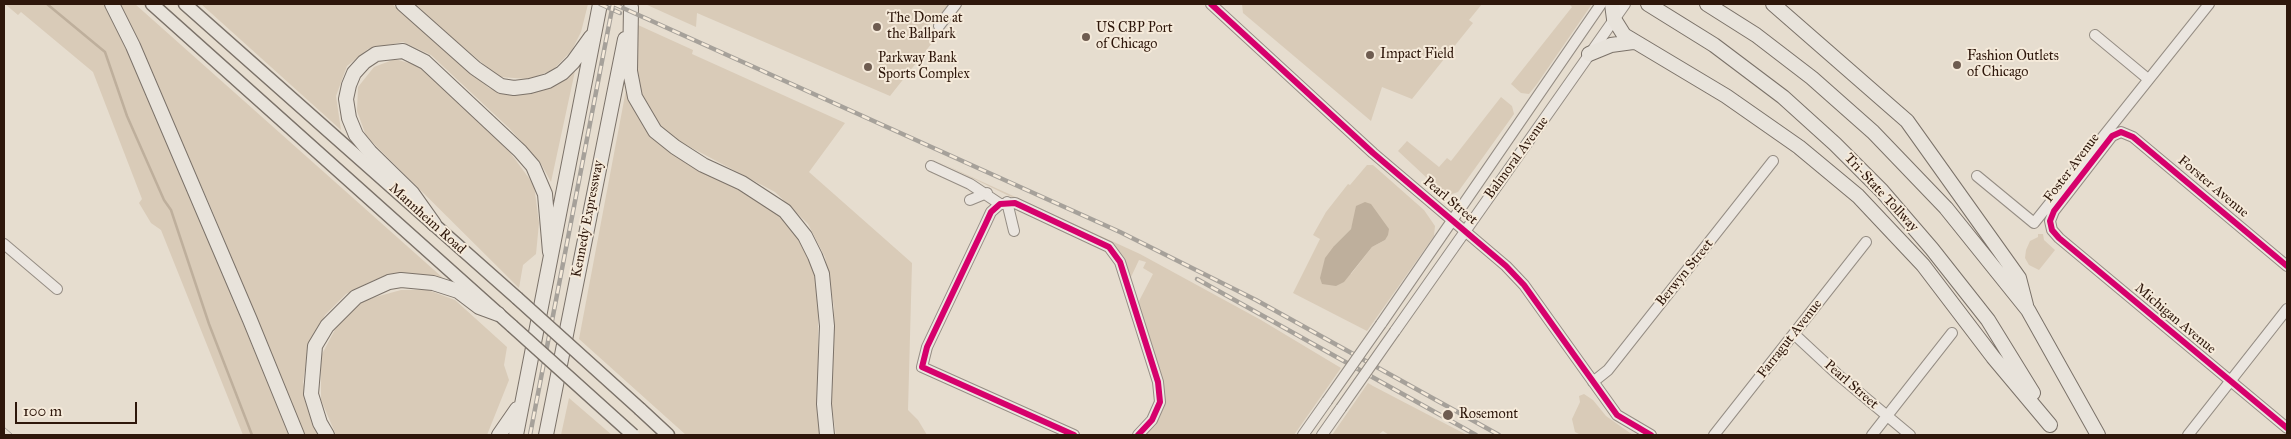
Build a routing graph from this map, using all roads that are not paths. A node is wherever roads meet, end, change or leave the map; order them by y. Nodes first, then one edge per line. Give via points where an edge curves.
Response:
1 (112, 4) edge
2 (152, 4) edge
3 (185, 4) edge
4 (403, 4) edge
5 (600, 4) edge
6 (956, 4) edge
7 (1211, 4) edge
8 (1648, 4) edge
9 (1707, 4) edge
10 (1773, 4) edge
11 (2209, 4) edge
12 (632, 5) edge
13 (1614, 8) edge
14 (939, 26) dead end
15 (594, 32) junction
16 (2095, 35) dead end
17 (1633, 42) junction
18 (1589, 54) junction
19 (2148, 79) junction
20 (2125, 109) junction
21 (2127, 122) dead end
22 (2121, 132) joint
23 (1773, 161) dead end
24 (931, 166) dead end
25 (1977, 176) dead end
26 (987, 193) junction
27 (970, 200) dead end
28 (1004, 203) junction
29 (1452, 220) junction
30 (434, 224) junction
31 (2051, 226) joint
32 (1465, 230) junction
33 (1014, 231) dead end
34 (1866, 242) dead end
35 (4, 244) edge
36 (550, 252) junction
37 (2287, 266) edge
38 (57, 289) dead end
39 (2287, 309) edge
40 (2028, 310) junction
41 (498, 314) junction
42 (1952, 333) dead end
43 (1794, 334) junction
44 (2231, 381) junction
45 (1593, 382) junction
46 (524, 389) junction
47 (1887, 416) junction
48 (2287, 428) edge
49 (2054, 430) edge
50 (297, 435) edge
51 (328, 435) edge
52 (499, 435) edge
53 (516, 435) edge
54 (546, 435) edge
55 (633, 435) edge
56 (668, 435) edge
57 (827, 435) edge
58 (1074, 435) edge
59 (1138, 435) edge
60 (1303, 435) edge
61 (1322, 435) edge
62 (1651, 435) edge
63 (1714, 435) edge
64 (1872, 435) edge
65 (1910, 435) edge
66 (2098, 435) edge
67 (2188, 435) edge

1 - 50 highway via 145,73
2 - 41 main road, Mannheim Road
3 - 30 main road, Mannheim Road
4 - 15 highway via 488,79 514,88 548,81 562,73
5 - 15 highway, Kennedy Expressway
6 - 14 street
7 - 29 street, Pearl Street via 1373,153
8 - 49 highway, Tri-State Tollway via 1714,46 1783,97 1882,191 1988,320
9 - 40 highway via 1756,35 1812,78 1873,132 1946,208
10 - 40 highway via 1907,121 2019,278
11 - 19 street, Foster Avenue
12 - 54 highway, Kennedy Expressway
12 - 57 highway via 630,70 635,97 655,131 674,147 742,183 785,211 805,236 815,256 822,274 827,326 824,404
13 - 17 highway via 1624,36
13 - 18 street, Balmoral Avenue
13 - 29 street, Balmoral Avenue
15 - 36 highway, Kennedy Expressway
16 - 19 street
17 - 18 highway via 1611,45
17 - 49 highway via 1726,96 1799,147 1858,196 1923,265
18 - 32 street, Balmoral Avenue
19 - 20 street, Foster Avenue
20 - 21 street
20 - 25 street, Foster Avenue via 2034,223
22 - 31 street, Foster Avenue via 2112,136 2054,211
22 - 37 street, Forster Avenue via 2134,137
23 - 45 street, Berwyn Street via 1608,370
24 - 26 street
26 - 27 street
26 - 28 street
28 - 33 street
28 - 58 street via 991,212 927,347 922,367
28 - 59 street via 1109,247 1120,262 1158,382 1160,402 1152,420
29 - 32 street, Pearl Street
29 - 60 street, Balmoral Avenue, bridge
30 - 36 highway via 412,193 356,135 348,118 346,99 354,73 376,54 403,51 425,62 520,151 533,166 545,194
30 - 56 main road, Mannheim Road, bridge
31 - 44 street, Michigan Avenue via 2059,238
32 - 45 street, Pearl Street via 1524,285
32 - 61 street, Balmoral Avenue, bridge
34 - 43 street, Farragut Avenue
35 - 38 street
36 - 46 highway, Kennedy Expressway
39 - 44 street
40 - 66 highway
41 - 51 highway via 479,307 458,291 433,282 388,282 356,297 327,326 315,346 311,394 320,423
41 - 55 main road, Mannheim Road, bridge
42 - 47 street
43 - 47 street, Pearl Street
43 - 63 street, Farragut Avenue
44 - 48 street, Michigan Avenue
44 - 67 street
45 - 62 street, Pearl Street via 1617,415
46 - 52 highway via 518,407
46 - 53 highway, Kennedy Expressway
47 - 64 street
47 - 65 street, Pearl Street

